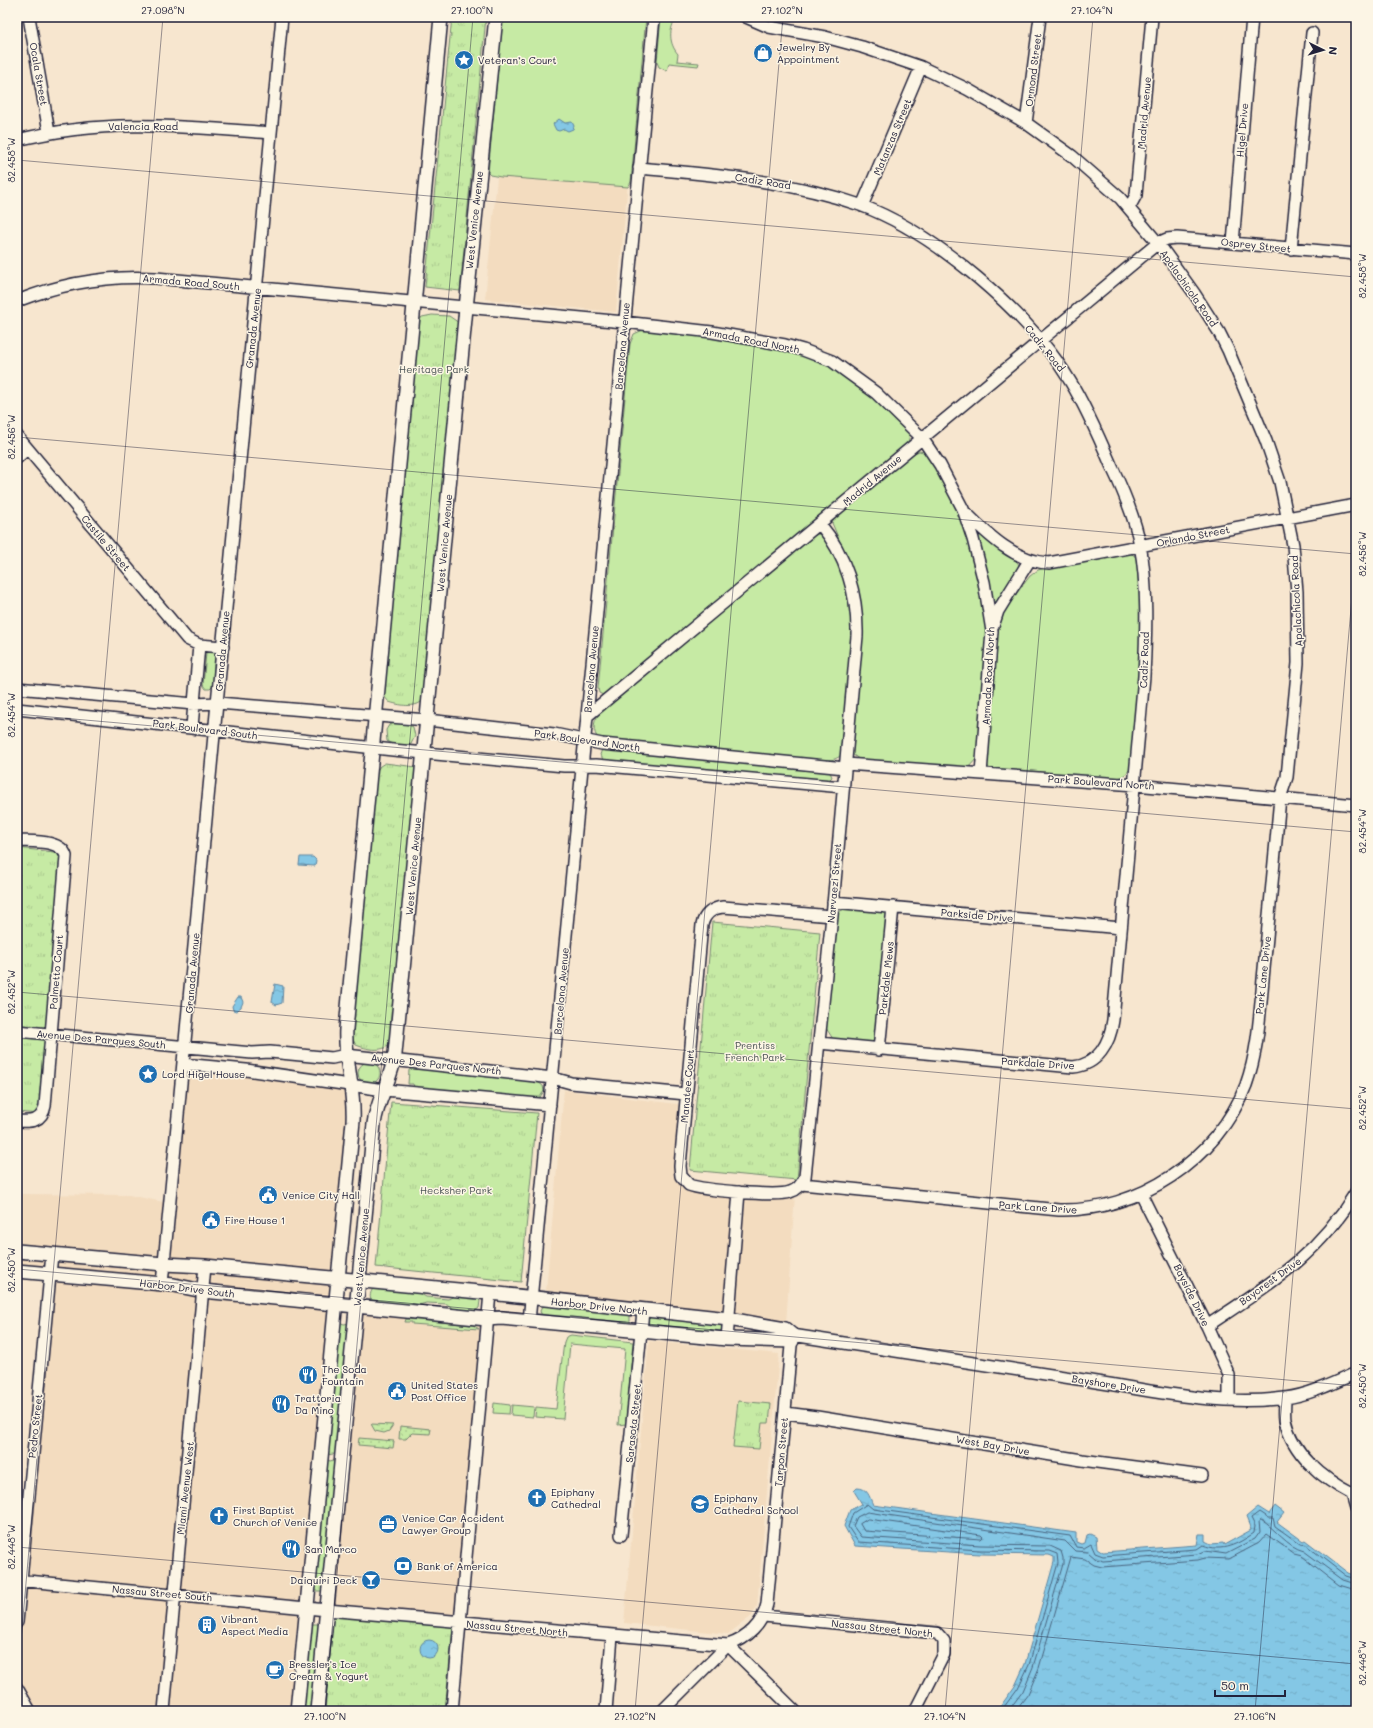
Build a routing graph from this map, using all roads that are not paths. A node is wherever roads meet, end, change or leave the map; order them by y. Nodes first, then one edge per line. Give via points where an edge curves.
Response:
1 (29, 17) edge
2 (282, 17) edge
3 (441, 17) edge
4 (496, 17) edge
5 (654, 17) edge
6 (746, 17) edge
7 (1040, 17) edge
8 (1152, 17) edge
9 (1252, 17) edge
10 (1312, 33) dead end
11 (921, 67) junction
12 (1026, 123) junction
13 (49, 132) junction
14 (270, 133) junction
15 (17, 140) edge
16 (639, 168) junction
17 (862, 206) junction
18 (1129, 208) junction
19 (1158, 243) junction
20 (1233, 243) junction
21 (1291, 249) junction
22 (1356, 254) edge
23 (257, 288) junction
24 (17, 301) edge
25 (414, 303) junction
26 (466, 308) junction
27 (624, 322) junction
28 (1041, 341) junction
29 (17, 436) edge
30 (922, 438) junction
31 (27, 449) junction
32 (17, 458) edge
33 (1356, 505) edge
34 (963, 509) junction
35 (1288, 518) junction
36 (820, 524) junction
37 (1140, 546) junction
38 (1029, 561) junction
39 (992, 631) junction
40 (199, 645) junction
41 (223, 647) junction
42 (17, 688) edge
43 (218, 703) junction
44 (194, 704) junction
45 (17, 709) edge
46 (376, 715) junction
47 (587, 716) junction
48 (427, 720) junction
49 (192, 727) junction
50 (215, 731) junction
51 (584, 740) junction
52 (373, 748) junction
53 (423, 752) junction
54 (582, 765) junction
55 (846, 766) junction
56 (981, 774) junction
57 (1135, 784) junction
58 (843, 787) junction
59 (1280, 798) junction
60 (1356, 806) edge
61 (17, 841) edge
62 (833, 902) junction
63 (893, 907) junction
64 (832, 916) junction
65 (1121, 928) junction
66 (17, 1031) edge
67 (50, 1034) junction
68 (819, 1043) junction
69 (185, 1047) junction
70 (879, 1050) junction
71 (346, 1055) junction
72 (394, 1059) junction
73 (183, 1064) junction
74 (553, 1078) junction
75 (350, 1086) junction
76 (384, 1090) junction
77 (686, 1094) junction
78 (550, 1105) junction
79 (17, 1121) edge
80 (802, 1184) junction
81 (739, 1192) junction
82 (1356, 1192) edge
83 (1141, 1194) junction
84 (17, 1251) edge
85 (52, 1254) junction
86 (164, 1264) junction
87 (205, 1266) junction
88 (17, 1271) edge
89 (50, 1274) junction
90 (337, 1279) junction
91 (358, 1281) junction
92 (162, 1284) junction
93 (203, 1291) junction
94 (490, 1293) junction
95 (531, 1298) junction
96 (335, 1304) junction
97 (356, 1306) junction
98 (644, 1311) junction
99 (487, 1319) junction
100 (729, 1320) junction
101 (529, 1321) junction
102 (1207, 1326) junction
103 (642, 1331) junction
104 (792, 1338) junction
105 (727, 1339) junction
106 (858, 1345) joint
107 (1356, 1373) edge
108 (1286, 1398) junction
109 (1229, 1400) junction
110 (784, 1413) junction
111 (1202, 1476) dead end
112 (1354, 1494) edge
113 (1356, 1508) edge
114 (621, 1535) dead end
115 (19, 1580) edge
116 (174, 1594) junction
117 (307, 1608) junction
118 (327, 1610) junction
119 (764, 1616) junction
120 (17, 1622) edge
121 (460, 1622) junction
122 (612, 1636) junction
123 (728, 1646) junction
124 (17, 1688) edge
125 (30, 1711) edge
126 (164, 1711) edge
127 (297, 1711) edge
128 (317, 1711) edge
129 (452, 1711) edge
130 (606, 1711) edge
131 (662, 1711) edge
132 (796, 1711) edge
133 (915, 1711) edge

1 - 13 street, Ocala Street
2 - 14 street, Granada Avenue
3 - 25 street
4 - 26 street, West Venice Avenue
5 - 16 street, Barcelona Avenue
6 - 11 street, Apalachicola Road via 769,27 825,37
7 - 12 street, Ormond Street
8 - 18 street, Madrid Avenue via 1136,195
9 - 20 street, Higel Drive
10 - 21 street
11 - 12 street, Apalachicola Road via 967,89
11 - 17 street, Matanzas Street
12 - 18 street, Apalachicola Road via 1087,168
13 - 14 street, Valencia Road via 143,124
13 - 15 street, Valencia Road
14 - 23 street, Granada Avenue
16 - 17 street, Cadiz Road via 766,181 807,189
16 - 27 street, Barcelona Avenue
17 - 28 street, Cadiz Road via 919,235 955,261 1007,306
18 - 19 street, Apalachicola Road
19 - 20 street, Osprey Street via 1174,238
19 - 28 street, Madrid Avenue
19 - 35 street, Apalachicola Road via 1205,308 1228,350 1266,441 1280,482
20 - 21 street, Osprey Street
21 - 22 street, Osprey Street
23 - 24 street, Armada Road South via 123,277 69,284
23 - 25 street, Armada Road South
23 - 41 street, Granada Avenue
25 - 26 street, Armada Road North
25 - 46 street
26 - 27 street, Armada Road North
26 - 48 street, West Venice Avenue
27 - 30 street, Armada Road North via 735,335 818,355 832,361 860,380
27 - 47 street, Barcelona Avenue
28 - 30 street, Madrid Avenue
28 - 37 street, Cadiz Road via 1070,380 1081,400 1125,498
29 - 31 street, Castile Street
30 - 34 street, Armada Road North via 944,471
30 - 36 street, Madrid Avenue
31 - 32 street
31 - 40 street, Castile Street via 187,639
33 - 35 street, Orlando Street
34 - 38 street, Orlando Street via 977,524
34 - 39 street, Armada Road North via 984,582
35 - 37 street, Orlando Street
35 - 59 street, Apalachicola Road via 1296,574 1298,646 1287,777
36 - 47 street, Madrid Avenue
36 - 55 street, Narvaezi Street via 842,557 855,604 857,646
37 - 38 street, Orlando Street via 1049,563
37 - 57 street, Cadiz Road via 1146,649
38 - 39 street via 998,611
39 - 56 street, Armada Road North
40 - 41 street, Castile Street
40 - 44 street
41 - 43 street, Granada Avenue
42 - 44 street
43 - 44 street
43 - 46 street
43 - 50 street, Granada Avenue
44 - 49 street
45 - 49 street, Park Boulevard South
46 - 48 street, Park Boulevard North
46 - 52 street
47 - 51 street, Barcelona Avenue
48 - 51 street, Park Boulevard North via 554,734
48 - 53 street, West Venice Avenue
49 - 50 street, Park Boulevard South
50 - 52 street, Park Boulevard South
50 - 69 street, Granada Avenue
51 - 54 street, Barcelona Avenue
51 - 55 street, Park Boulevard North via 602,744
52 - 53 street, Park Boulevard South
52 - 71 street via 346,1029
53 - 54 street via 564,766
53 - 72 street, West Venice Avenue
54 - 58 street
54 - 74 street, Barcelona Avenue
55 - 56 street, Park Boulevard North
55 - 58 street, Narvaezi Street
56 - 57 street, Park Boulevard North
57 - 59 street, Park Boulevard North
57 - 65 street, Parkdale Drive
58 - 62 street, Narvaezi Street
59 - 60 street, Park Boulevard North
59 - 83 street, Park Lane Drive via 1256,1040 1246,1085 1218,1133 1204,1150 1184,1167
61 - 67 street, Palmetto Court via 55,845 62,848 66,856
62 - 63 street, Parkside Drive
62 - 64 street, Narvaezi Street
63 - 65 street, Parkside Drive
63 - 70 street, Parkdale Mews
64 - 68 street, Narvaezi Street
64 - 77 street, Manatee Court via 723,906 707,915 702,925
65 - 70 street, Parkdale Drive via 1112,1029 1103,1050 1087,1063 1068,1066
66 - 67 street, Avenue Des Parques South
67 - 69 street, Avenue Des Parques South
67 - 79 street, Palmetto Court via 44,1112 33,1122
68 - 70 street, Parkdale Drive
68 - 80 street, Narvaezi Street via 806,1170
69 - 71 street, Avenue Des Parques North via 332,1058
69 - 73 street, Granada Avenue
71 - 72 street, Avenue Des Parques North
71 - 75 street
72 - 74 street, Avenue Des Parques North
72 - 76 street, West Venice Avenue
73 - 75 street via 246,1070
73 - 86 street, Granada Avenue
74 - 77 street, Avenue Des Parques North via 571,1083
74 - 78 street, Barcelona Avenue
75 - 76 street
75 - 90 street via 353,1112
76 - 78 street
76 - 91 street, West Venice Avenue via 374,1124
77 - 81 street, Manatee Court via 680,1166 682,1176 692,1186
78 - 95 street, Barcelona Avenue
80 - 81 street via 784,1194
80 - 83 street, Park Lane Drive via 1068,1210 1098,1208
81 - 100 street
82 - 102 street, Baycrest Drive via 1329,1231 1297,1263
83 - 102 street, Bayside Drive
84 - 85 street, Harbor Drive South
85 - 86 street, Harbor Drive South
85 - 89 street, Pedro Street
86 - 87 street, Harbor Drive South
86 - 92 street, Granada Avenue
87 - 90 street, Harbor Drive South
87 - 93 street, Miami Avenue West
88 - 89 street, Harbor Drive South
89 - 92 street, Harbor Drive South
89 - 115 street, Pedro Street
90 - 91 street, Harbor Drive North
90 - 96 street
91 - 94 street, Harbor Drive North
91 - 97 street, West Venice Avenue
92 - 93 street, Harbor Drive South
93 - 96 street, Harbor Drive South
93 - 116 street, Miami Avenue West
94 - 95 street, Harbor Drive North
94 - 99 street
95 - 98 street, Harbor Drive North
95 - 101 street, Barcelona Avenue
96 - 97 street, Harbor Drive South
96 - 117 street
97 - 99 street, Harbor Drive North
97 - 118 street, West Venice Avenue
98 - 100 street, Harbor Drive North
98 - 103 street, Sarasota Street
99 - 101 street, Harbor Drive North
99 - 121 street
100 - 104 street, Harbor Drive North via 785,1329
100 - 105 street
101 - 103 street, Harbor Drive North
102 - 109 street, Bayside Drive via 1230,1379
103 - 105 street, Harbor Drive North
103 - 114 street, Sarasota Street
104 - 105 street, Harbor Drive North
104 - 106 street, Harbor Drive North
104 - 110 street, Tarpon Street
106 - 109 street, Bayshore Drive
107 - 108 street, Bayshore Drive
108 - 109 street, Bayshore Drive
108 - 112 street via 1286,1420 1299,1450 1321,1474
110 - 111 street, West Bay Drive via 1082,1460
110 - 119 street, Tarpon Street
112 - 113 street
115 - 116 street, Nassau Street South
115 - 120 street, Pedro Street
116 - 117 street, Nassau Street South
116 - 126 street, Miami Avenue West
117 - 118 street, Nassau Street North
117 - 127 street
118 - 121 street, Nassau Street North
118 - 128 street, West Venice Avenue
119 - 123 street via 742,1640
119 - 133 street, Nassau Street North via 937,1632 944,1641 944,1654
121 - 122 street, Nassau Street North
121 - 129 street
122 - 123 street, Nassau Street North
122 - 130 street
123 - 131 street
123 - 132 street
124 - 125 street

